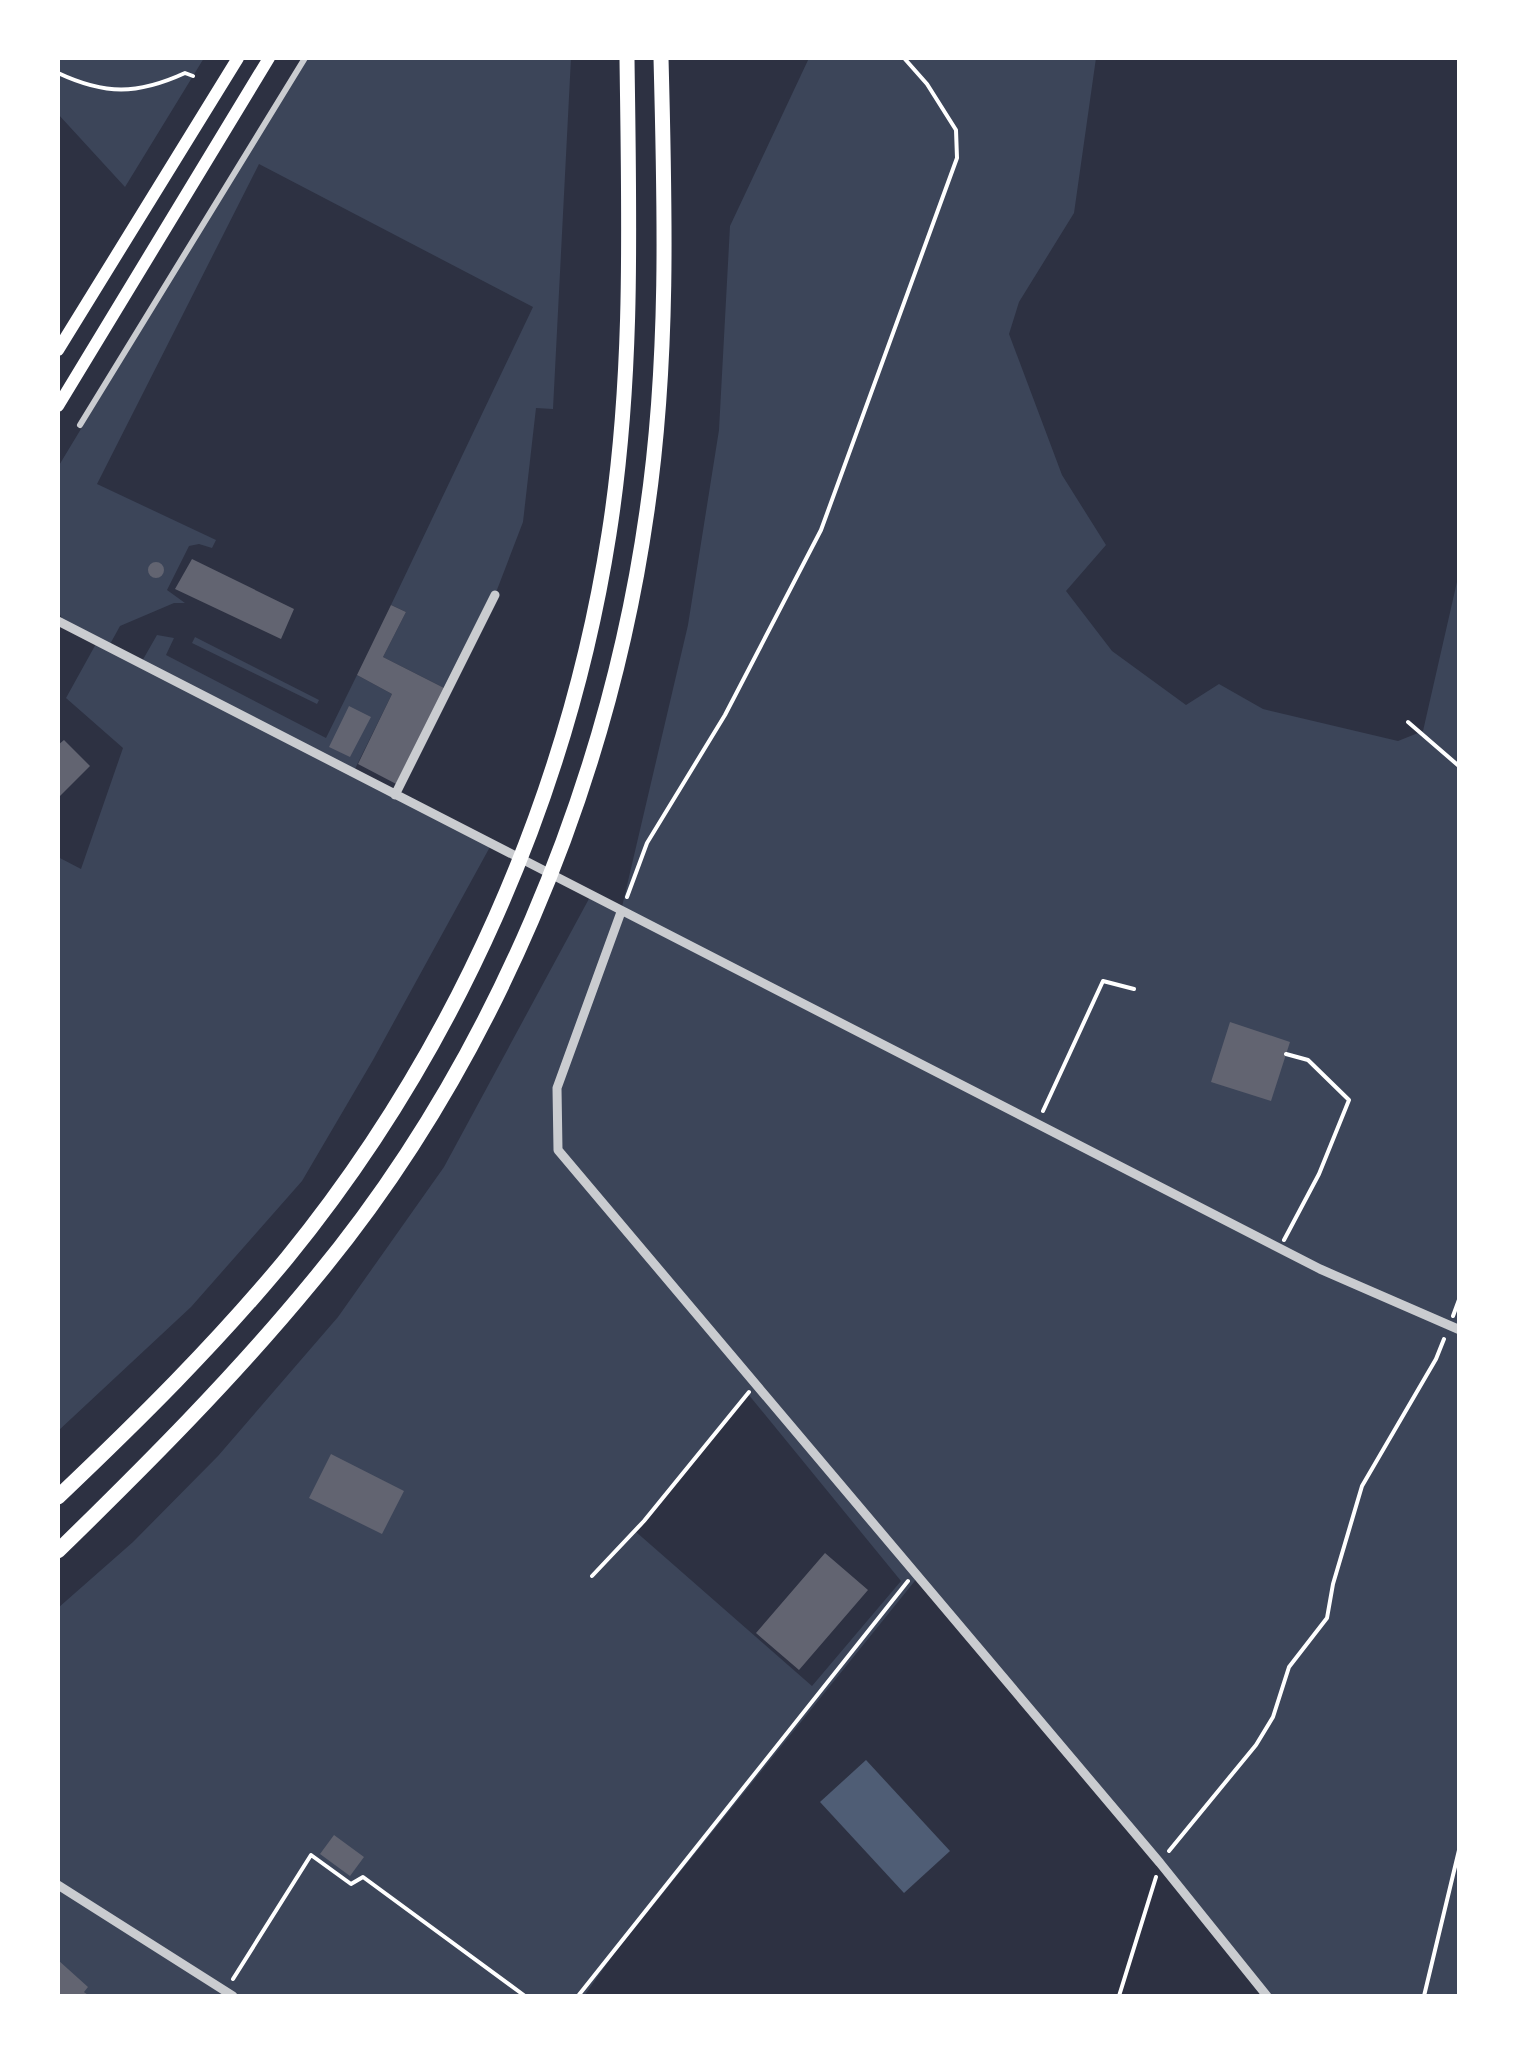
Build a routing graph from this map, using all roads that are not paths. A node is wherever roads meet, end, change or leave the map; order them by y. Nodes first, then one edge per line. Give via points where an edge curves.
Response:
1 (238, 58) edge
2 (269, 58) edge
3 (306, 58) edge
4 (626, 58) edge
5 (662, 58) edge
6 (58, 350) edge
7 (58, 406) edge
8 (80, 426) dead end
9 (495, 595) dead end
10 (58, 611) edge
11 (62, 624) edge
12 (396, 795) junction
13 (621, 912) junction
14 (1454, 1328) edge
15 (58, 1497) edge
16 (58, 1551) edge
17 (58, 1886) edge
18 (229, 1994) edge
19 (1267, 1996) edge

1 - 6 main road
2 - 7 main road
3 - 8 street
4 - 15 highway via 629,314 610,532 558,752 507,890 450,1011 333,1197 222,1334
5 - 16 highway via 662,355 648,510 601,726 538,904 438,1102 357,1223 241,1364
9 - 12 street
10 - 11 street
11 - 12 street
12 - 13 street
13 - 14 street via 1280,1248
13 - 19 street via 557,1088 558,1150
17 - 18 street

